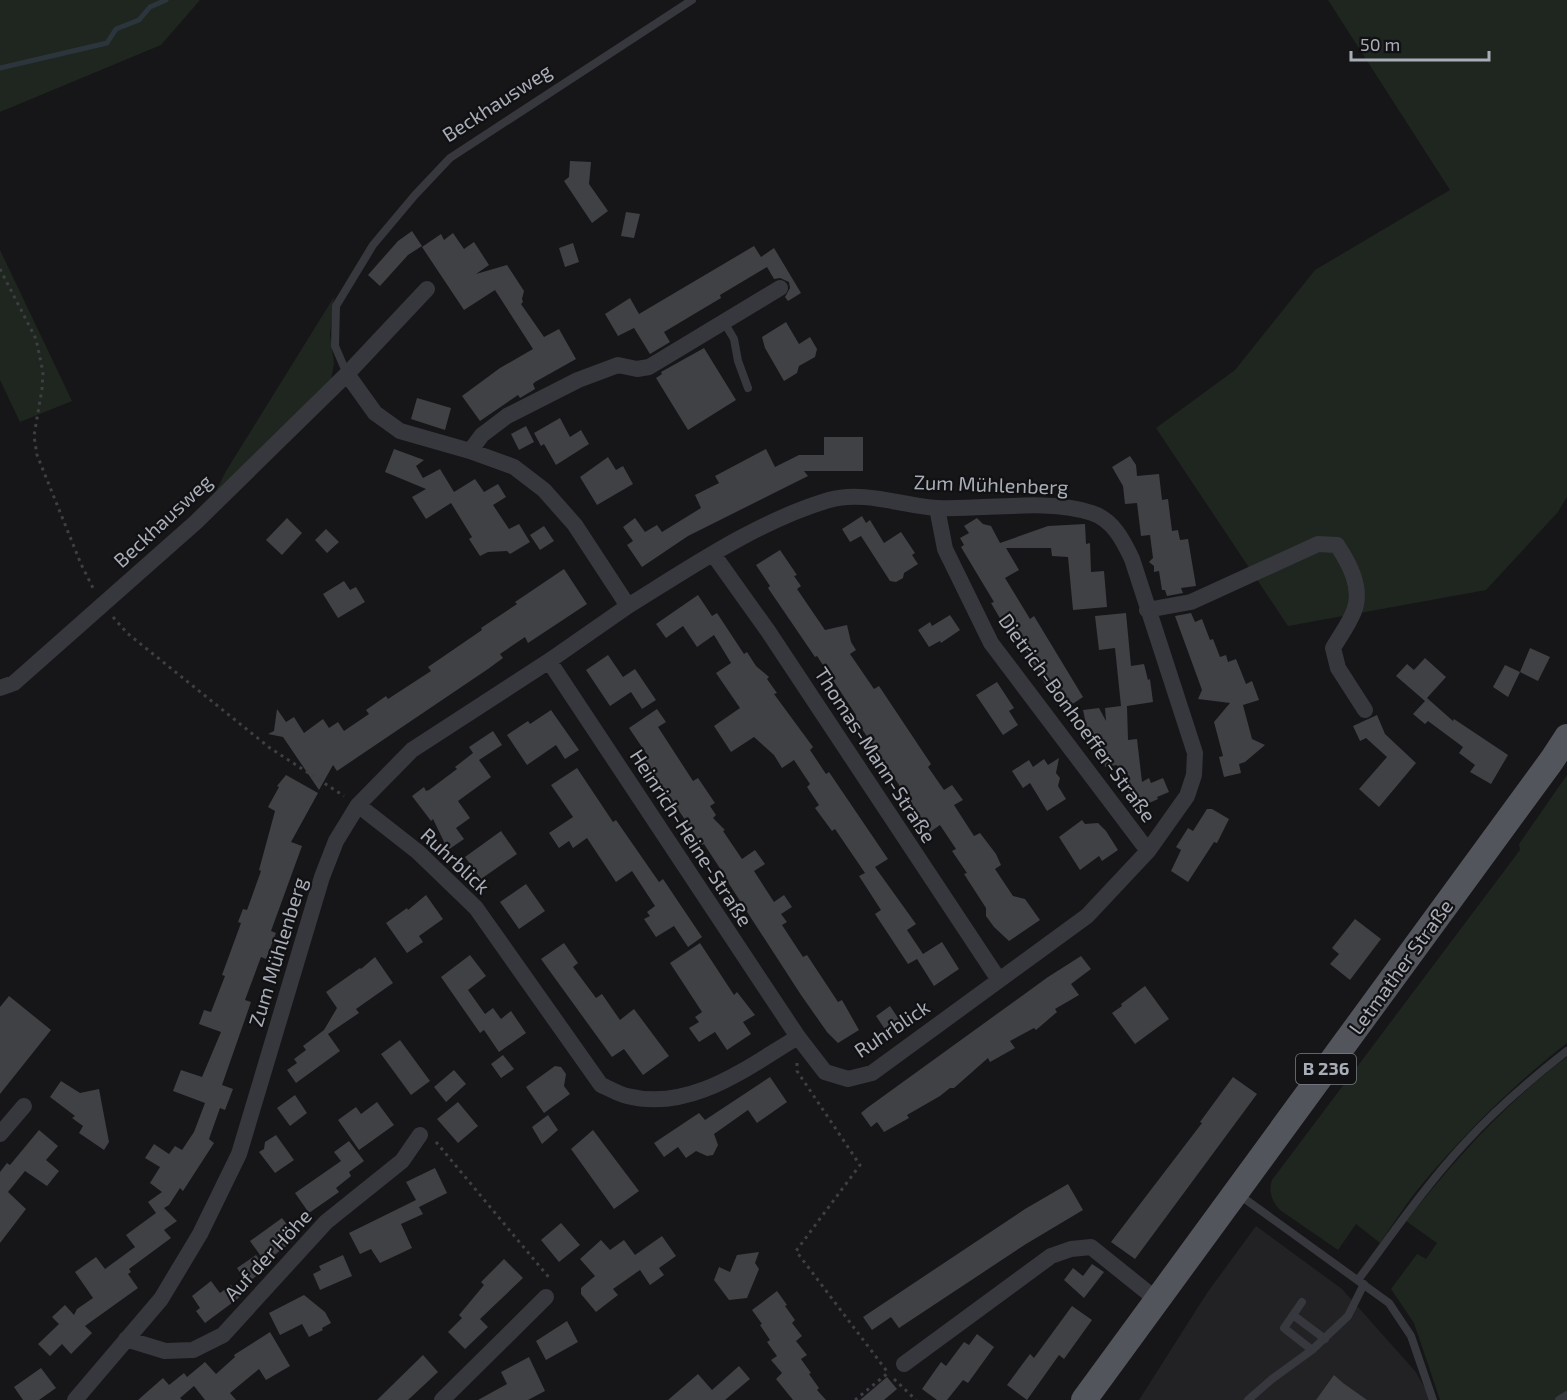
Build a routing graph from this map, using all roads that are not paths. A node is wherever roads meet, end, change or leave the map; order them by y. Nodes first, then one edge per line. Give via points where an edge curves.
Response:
1 (692, 0) edge
2 (780, 288) dead end
3 (427, 289) dead end
4 (724, 322) junction
5 (347, 374) junction
6 (748, 388) dead end
7 (470, 451) junction
8 (937, 508) junction
9 (713, 554) junction
10 (628, 606) junction
11 (1148, 610) junction
12 (549, 661) junction
13 (0, 688) edge
14 (1365, 710) dead end
15 (1567, 737) edge
16 (358, 805) junction
17 (1148, 851) junction
18 (999, 980) junction
19 (798, 1037) junction
20 (1567, 1051) edge
21 (24, 1106) dead end
22 (0, 1134) edge
23 (420, 1135) road end
24 (1236, 1192) junction
25 (1361, 1282) junction
26 (546, 1297) road end
27 (1157, 1300) junction
28 (1302, 1302) dead end
29 (1293, 1316) junction
30 (126, 1339) junction
31 (1325, 1339) junction
32 (1312, 1350) junction
33 (904, 1364) road end
34 (1567, 1395) edge
35 (75, 1400) edge
36 (442, 1400) edge
37 (1084, 1400) edge
38 (1248, 1400) edge
39 (1433, 1400) edge
40 (1559, 1400) edge

1 - 5 lane, Beckhausweg via 450,158 415,195 373,245 336,306 335,346
2 - 4 street
3 - 5 street, Beckhausweg
4 - 6 lane via 734,339
4 - 7 street via 649,367 618,365 545,395 493,425
5 - 7 street, Beckhausweg via 375,413 400,431
5 - 13 street, Beckhausweg via 196,522 14,683
7 - 10 street via 514,467 544,490 575,525
8 - 9 street, Zum Mühlenberg via 864,498 831,500 780,520
8 - 11 street, Zum Mühlenberg via 1064,506 1094,513 1111,524 1123,540
8 - 17 street, Dietrich-Bonhoeffer-Straße via 945,549 991,643
9 - 10 street, Zum Mühlenberg
9 - 18 street, Thomas-Mann-Straße
10 - 12 street, Zum Mühlenberg
11 - 14 street via 1191,602 1318,544 1337,545 1356,585 1355,609 1333,648 1338,668
11 - 17 street, Ruhrblick via 1195,753 1194,775 1187,796
12 - 16 street, Zum Mühlenberg via 412,750
12 - 19 street, Heinrich-Heine-Straße
15 - 24 main road, Letmather Straße / B 236
16 - 19 street, Ruhrblick via 418,852 476,908 601,1085 626,1096 688,1096 721,1083
16 - 30 street, Zum Mühlenberg via 336,841 322,877 239,1154 200,1234 161,1299
17 - 18 street, Ruhrblick via 1088,916
18 - 19 street, Ruhrblick via 872,1073 848,1079 825,1072
20 - 25 lane via 1464,1143 1422,1193
21 - 22 street
23 - 30 street, Auf der Höhe via 402,1161 326,1222 223,1335 193,1350 165,1351
24 - 25 lane
24 - 27 main road, Letmather Straße / B 236
25 - 31 lane via 1348,1316
25 - 39 lane via 1389,1303 1411,1336
26 - 36 street
27 - 33 street via 1091,1247 1071,1249 1051,1256
27 - 37 main road, Letmather Straße / B 236
28 - 29 lane
29 - 31 lane
29 - 32 lane via 1284,1328
30 - 35 street, Zum Mühlenberg
31 - 32 lane
32 - 38 lane
34 - 40 lane

